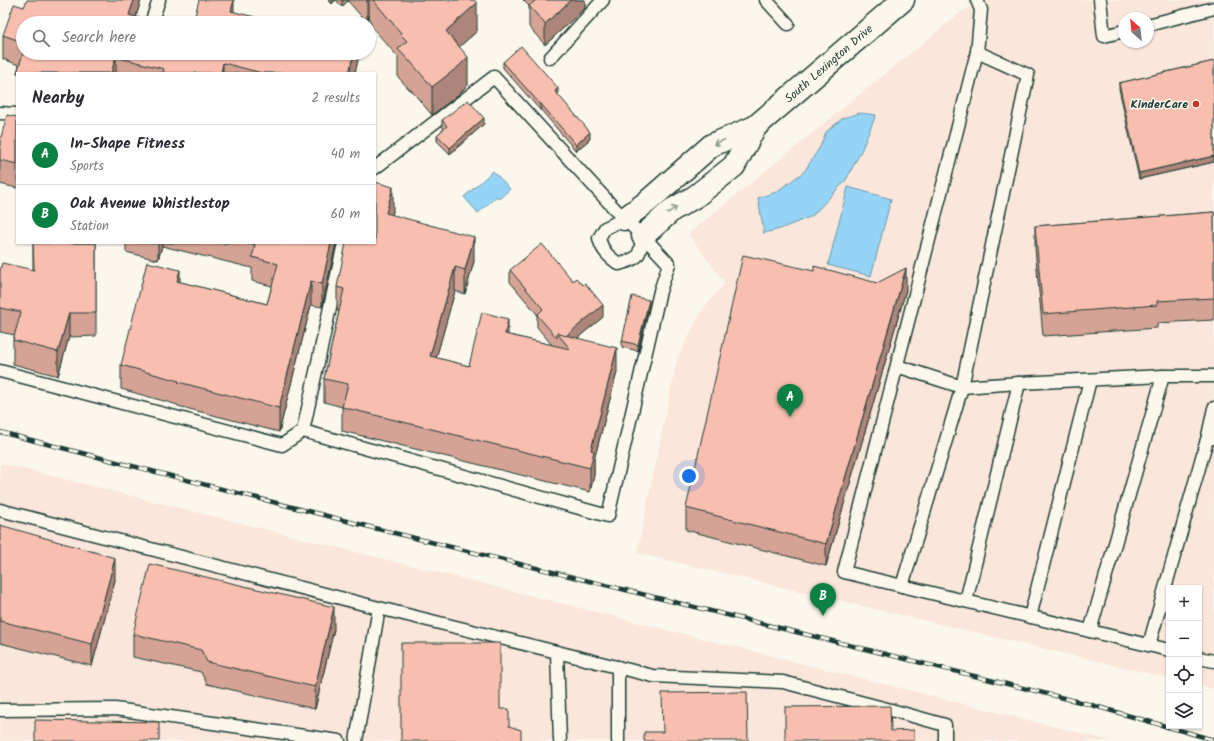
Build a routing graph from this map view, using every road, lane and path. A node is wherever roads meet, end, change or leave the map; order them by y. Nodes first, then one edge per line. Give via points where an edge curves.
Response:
1 (159, 0) edge
2 (603, 0) edge
3 (766, 0) edge
4 (904, 0) edge
5 (977, 0) edge
6 (1100, 0) edge
7 (1214, 8) edge
8 (153, 16) edge
9 (1154, 23) edge
10 (788, 24) dead end
11 (1118, 32) edge
12 (978, 52) junction
13 (550, 58) dead end
14 (0, 113) edge
15 (16, 114) edge
16 (755, 127) junction
17 (376, 167) edge
18 (624, 219) junction
19 (643, 236) junction
20 (344, 244) edge
21 (897, 366) junction
22 (0, 371) edge
23 (1163, 376) junction
24 (1214, 376) edge
25 (1090, 380) junction
26 (1019, 383) junction
27 (962, 387) junction
28 (1214, 408) edge
29 (303, 431) junction
30 (1211, 437) edge
31 (0, 510) edge
32 (902, 586) junction
33 (966, 601) junction
34 (379, 608) junction
35 (1030, 617) junction
36 (1090, 631) junction
37 (1149, 645) junction
38 (1166, 649) edge
39 (557, 652) junction
40 (1202, 659) edge
41 (1214, 661) edge
42 (618, 667) junction
43 (0, 710) edge
44 (339, 741) edge
45 (356, 741) edge
46 (560, 741) edge
47 (618, 741) edge
48 (945, 741) edge

1 - 8 lane
2 - 13 lane
3 - 10 lane
4 - 16 street, South Lexington Drive
5 - 12 lane via 981,10
6 - 11 lane via 1104,36
7 - 9 lane
12 - 21 lane
12 - 27 lane via 1028,75
14 - 15 lane
16 -> 18 street, South Lexington Drive via 712,145 648,202
19 -> 16 street, South Lexington Drive via 672,210 696,196 734,166
17 - 18 lane via 494,77
18 - 19 lane
18 - 19 lane via 605,228 599,238 609,257 619,264 632,260 640,254
19 - 29 lane via 668,264 608,516
20 - 29 lane
21 - 27 lane
21 - 32 lane via 844,572
22 - 29 lane via 282,445
23 - 24 lane
23 - 25 lane
23 - 36 lane
25 - 26 lane
25 - 35 lane
26 - 27 lane
26 - 33 lane
27 - 32 lane
28 - 30 lane
30 - 37 lane
31 - 34 lane
32 - 33 lane
33 - 35 lane
34 - 39 lane
34 - 45 lane
35 - 36 lane
36 - 37 lane
37 - 38 lane
39 - 42 lane
39 - 46 lane
40 - 41 lane
42 - 47 lane
42 - 48 lane via 653,676 783,682 945,725
43 - 44 lane via 115,709

